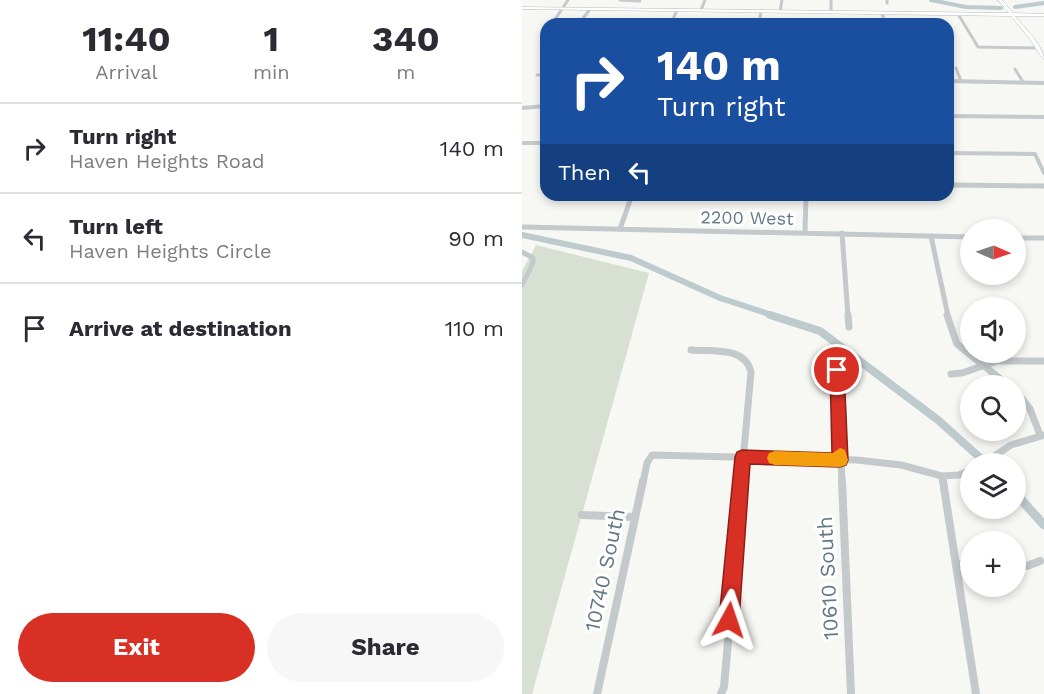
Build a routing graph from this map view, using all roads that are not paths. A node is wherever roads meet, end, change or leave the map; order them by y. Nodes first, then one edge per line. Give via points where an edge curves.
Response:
1 (568, 0) edge
2 (620, 0) edge
3 (640, 0) edge
4 (705, 0) edge
5 (782, 0) edge
6 (831, 0) edge
7 (1000, 0) edge
8 (1005, 0) edge
9 (522, 8) edge
10 (562, 9) junction
11 (590, 9) junction
12 (632, 10) junction
13 (677, 10) junction
14 (701, 10) junction
15 (761, 11) junction
16 (780, 11) junction
17 (831, 12) junction
18 (882, 13) junction
19 (958, 14) junction
20 (1010, 14) junction
21 (1016, 14) junction
22 (1044, 15) edge
23 (556, 18) edge
24 (583, 18) edge
25 (674, 18) edge
26 (760, 18) edge
27 (883, 18) edge
28 (1029, 35) junction
29 (1038, 48) junction
30 (1044, 58) edge
31 (956, 68) dead end
32 (1015, 69) dead end
33 (954, 81) edge
34 (961, 81) junction
35 (1023, 82) junction
36 (1044, 83) edge
37 (540, 106) edge
38 (523, 107) edge
39 (954, 116) edge
40 (1044, 117) edge
41 (522, 143) edge
42 (540, 143) edge
43 (954, 153) edge
44 (1044, 173) edge
45 (954, 184) edge
46 (1044, 186) edge
47 (630, 201) edge
48 (806, 201) edge
49 (522, 227) edge
50 (620, 229) junction
51 (806, 233) junction
52 (842, 233) junction
53 (931, 236) junction
54 (960, 237) edge
55 (1026, 238) edge
56 (1044, 238) edge
57 (522, 252) edge
58 (522, 285) edge
59 (849, 327) dead end
60 (691, 350) dead end
61 (1044, 361) edge
62 (982, 365) junction
63 (837, 370) dead end
64 (951, 374) dead end
65 (995, 375) edge
66 (1026, 404) edge
67 (1042, 435) edge
68 (996, 453) edge
69 (742, 457) junction
70 (840, 460) junction
71 (960, 475) edge
72 (942, 476) junction
73 (582, 515) dead end
74 (635, 517) junction
75 (1040, 561) dead end
76 (957, 564) joint
77 (1026, 566) edge
78 (597, 694) edge
79 (721, 694) edge
80 (851, 694) edge
81 (976, 694) edge

1 - 10 street
2 - 3 street
3 - 12 street
4 - 14 street
5 - 16 street
6 - 17 street
7 - 20 main road
8 - 21 main road
9 - 10 main road
10 - 11 main road
10 - 23 street
11 - 12 main road
11 - 24 street
12 - 13 main road
13 - 14 main road
13 - 25 street
14 - 15 main road
15 - 16 main road
15 - 26 street
16 - 17 main road
17 - 18 main road
18 - 19 main road
18 - 27 street
19 - 20 main road
19 - 29 street via 978,47
20 - 21 main road
20 - 28 main road
21 - 22 main road
21 - 28 main road
28 - 29 main road
29 - 30 main road
31 - 34 street
32 - 35 street
33 - 34 street
34 - 35 street
35 - 36 street
37 - 38 street
39 - 40 street
41 - 42 street
43 - 44 street via 1035,154
45 - 46 street
47 - 50 street
48 - 51 street
49 - 50 street, 2200 West
50 - 51 street, 2200 West
51 - 52 street, 2200 West
52 - 53 street, 2200 West
52 - 59 street
53 - 54 street, 2200 West
53 - 62 street via 953,336
55 - 56 street
57 - 58 street via 533,263
60 - 69 street via 739,354 750,363
61 - 62 street
62 - 64 street via 963,375
62 - 65 street
63 - 70 street, 10610 South
66 - 67 street
67 - 68 street
69 - 70 street
69 - 74 street, 10740 South via 652,456
69 - 79 street
70 - 72 street via 901,465
70 - 80 street, 10610 South
71 - 72 street
72 - 76 street
73 - 74 street
74 - 78 street, 10740 South
75 - 77 street
76 - 81 street

